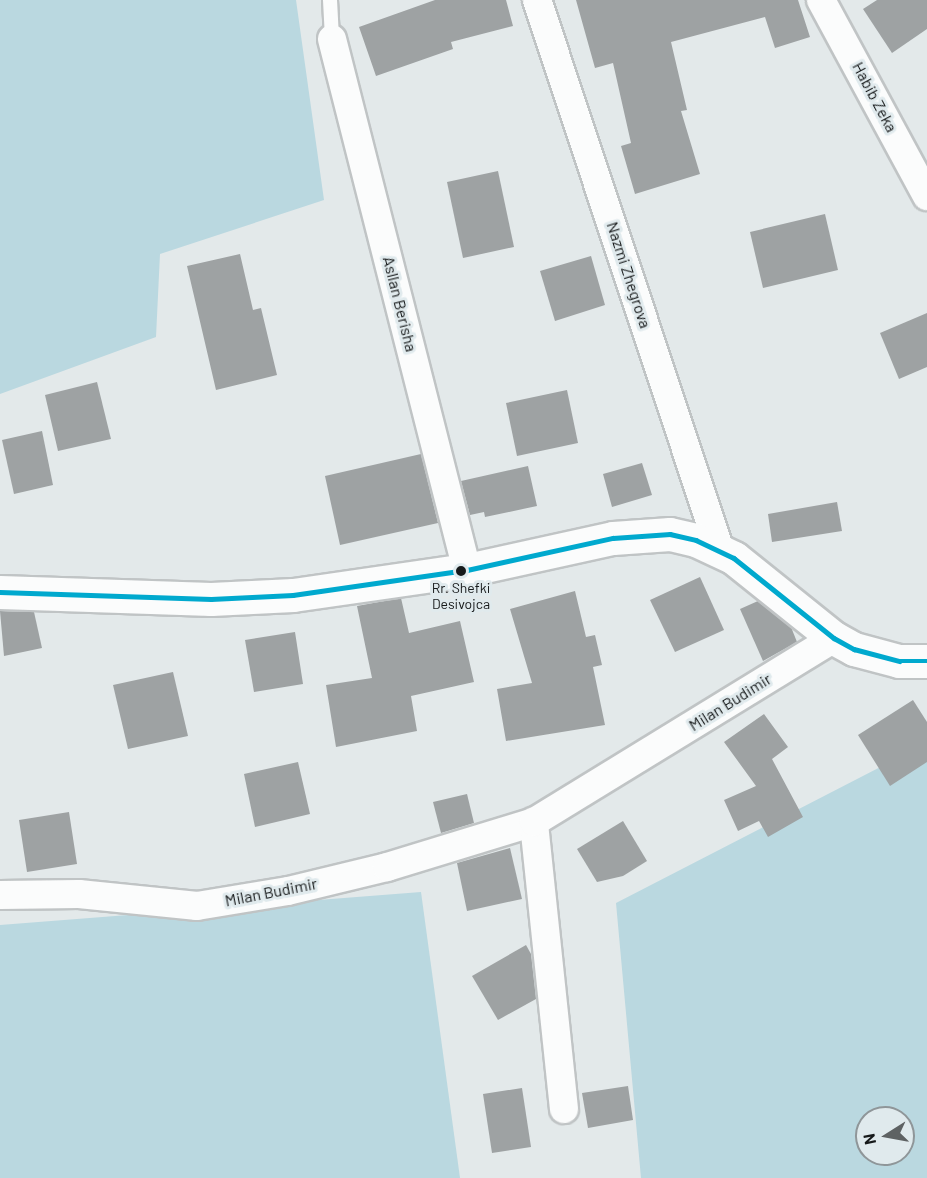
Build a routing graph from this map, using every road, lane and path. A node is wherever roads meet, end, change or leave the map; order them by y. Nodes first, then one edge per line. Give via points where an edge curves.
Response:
1 (330, 0) edge
2 (537, 0) edge
3 (821, 0) edge
4 (332, 39) joint
5 (927, 196) edge
6 (720, 550) junction
7 (467, 570) junction
8 (0, 592) edge
9 (834, 638) junction
10 (927, 661) edge
11 (534, 822) junction
12 (0, 895) edge
13 (564, 1109) dead end

1 - 4 lane
2 - 6 street, Nazmi Zhegrova
3 - 5 street, Habib Zeka
4 - 7 street, Asllan Berisha
6 - 7 street via 670,534 646,534
6 - 9 street
7 - 8 street via 281,596 211,599
9 - 10 street via 876,657
9 - 11 street, Milan Budimir
11 - 12 street, Milan Budimir via 387,867 288,891 197,906 79,894
11 - 13 street

